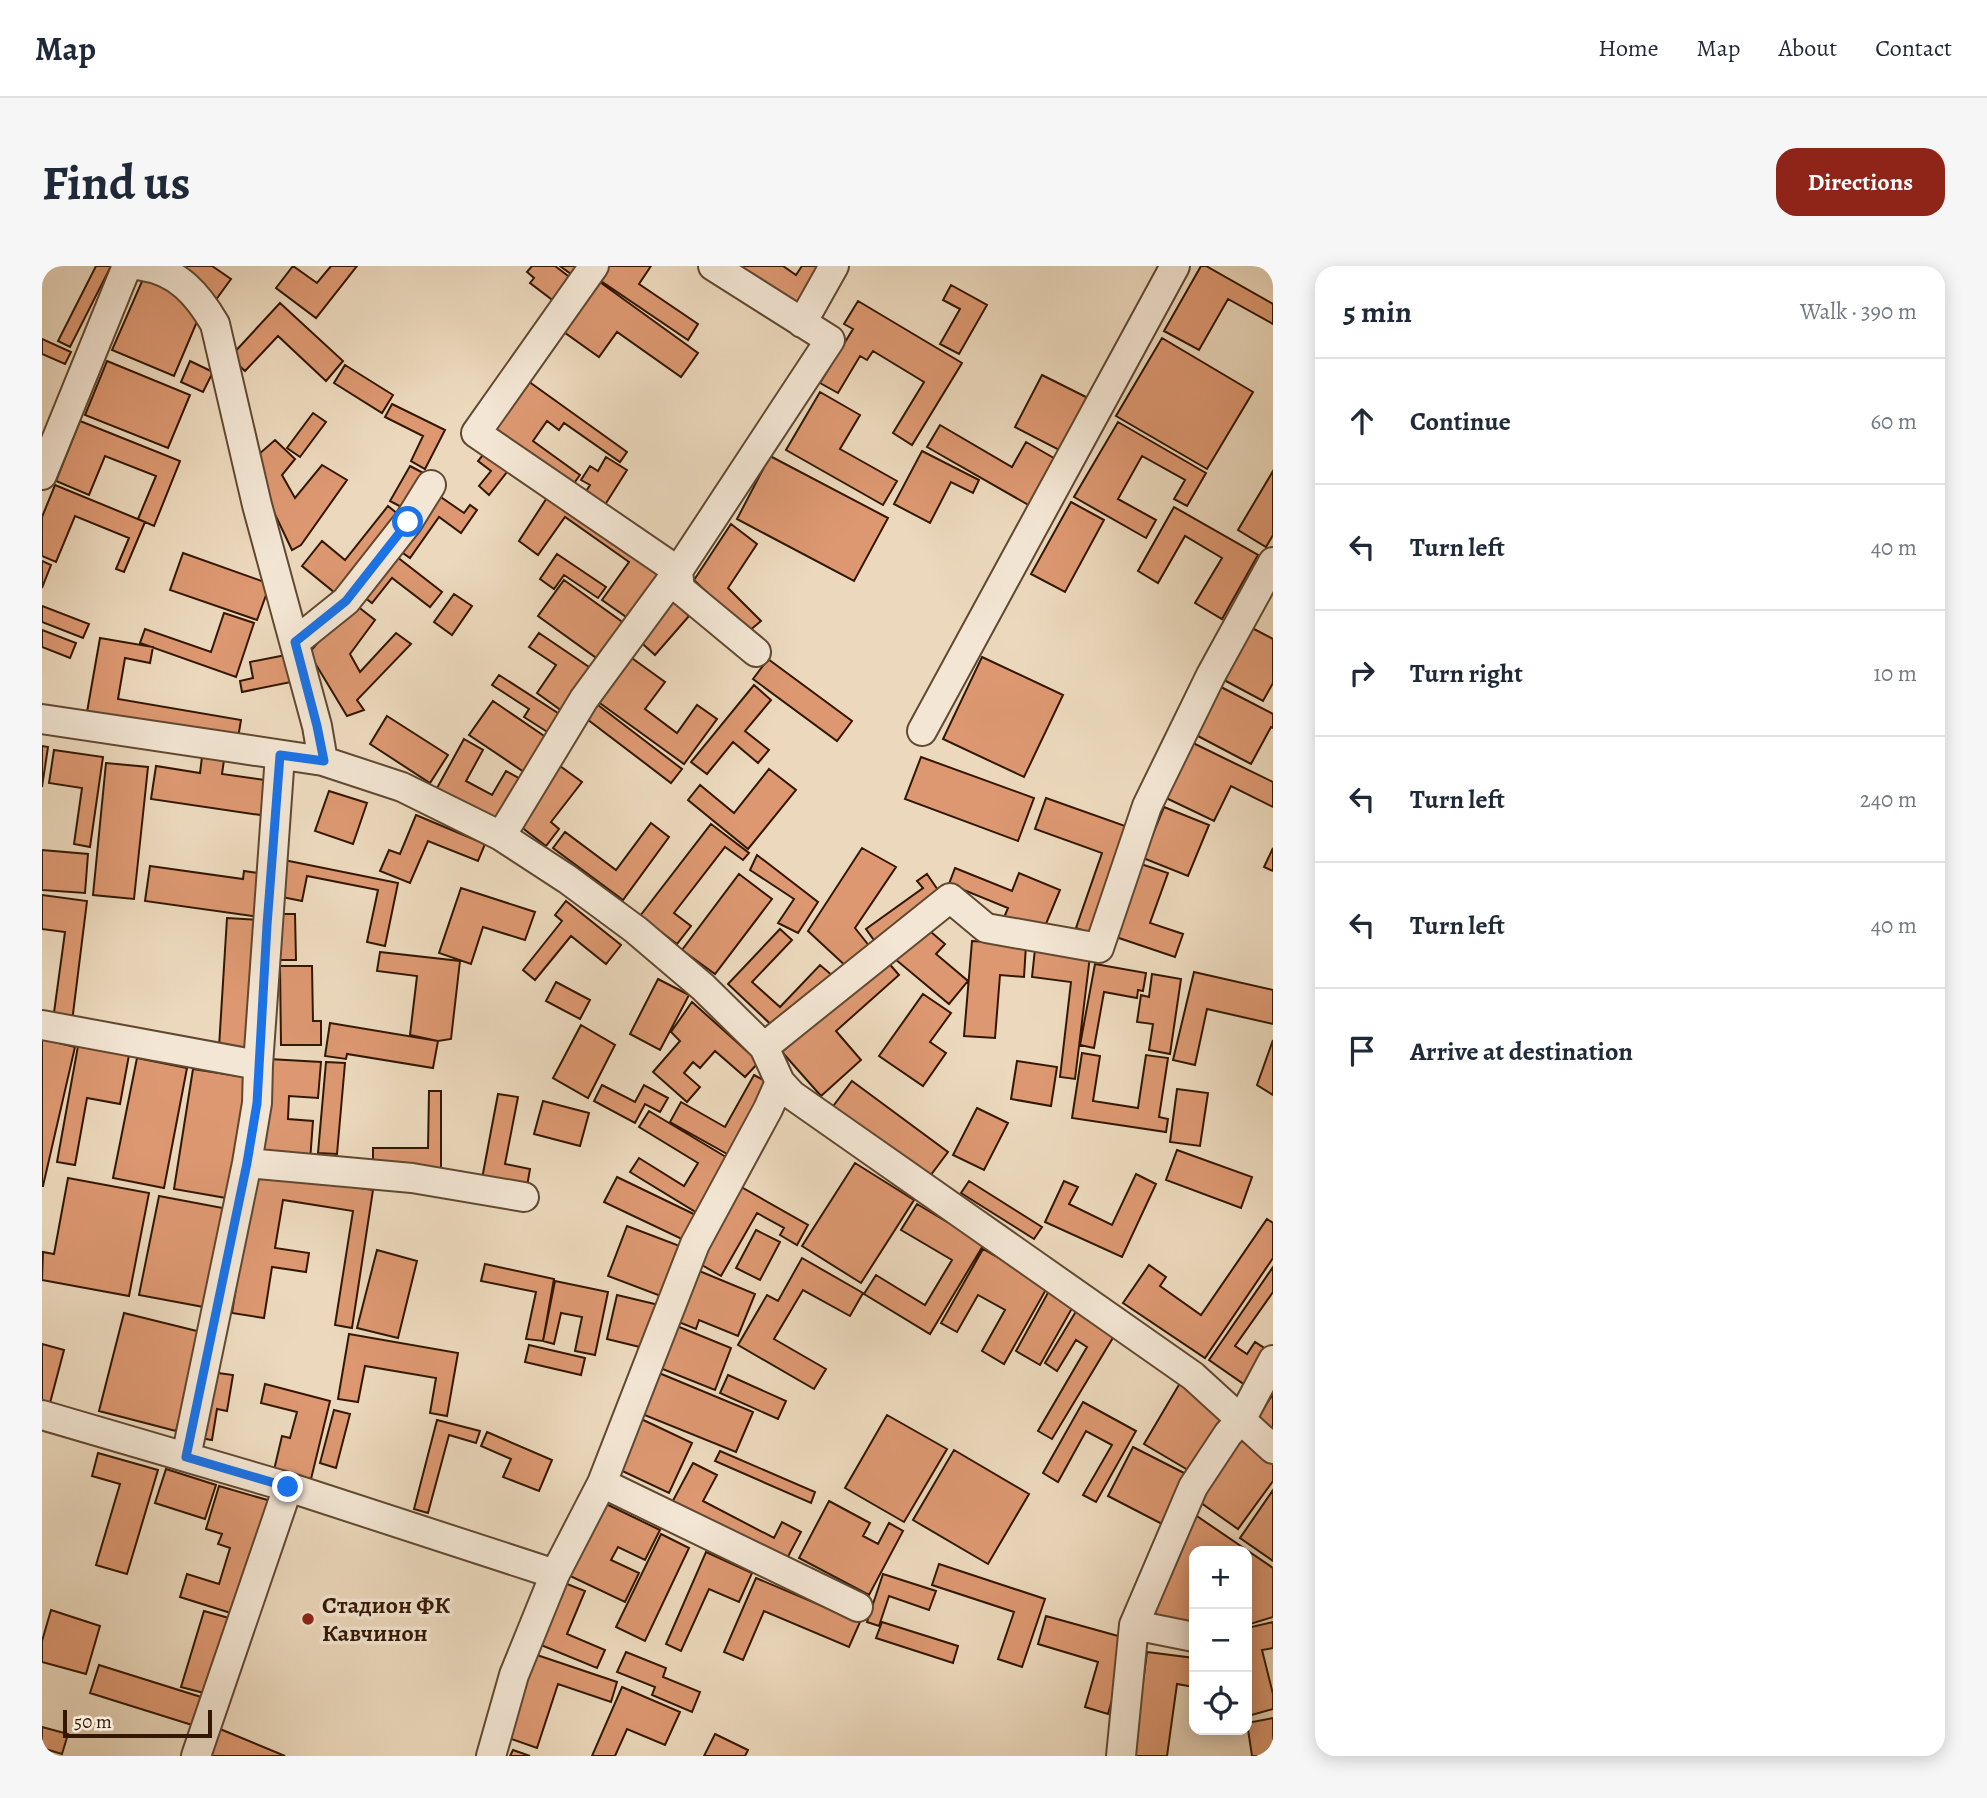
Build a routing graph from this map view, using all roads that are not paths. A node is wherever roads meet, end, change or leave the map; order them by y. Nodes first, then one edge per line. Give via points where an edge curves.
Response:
1 (594, 266) edge
2 (713, 266) edge
3 (834, 266) edge
4 (1175, 266) edge
5 (133, 267) edge
6 (802, 323) junction
7 (42, 475) edge
8 (430, 485) dead end
9 (1273, 562) edge
10 (678, 571) junction
11 (295, 642) junction
12 (756, 652) dead end
13 (42, 719) edge
14 (922, 731) dead end
15 (280, 755) junction
16 (324, 761) junction
17 (501, 836) junction
18 (42, 1025) edge
19 (764, 1047) junction
20 (258, 1065) junction
21 (780, 1082) junction
22 (247, 1163) junction
23 (524, 1197) dead end
24 (1273, 1360) edge
25 (42, 1415) edge
26 (1241, 1420) junction
27 (1273, 1449) edge
28 (186, 1457) junction
29 (602, 1483) junction
30 (288, 1487) junction
31 (555, 1574) junction
32 (858, 1608) dead end
33 (1134, 1625) junction
34 (1189, 1636) edge
35 (196, 1756) edge
36 (491, 1756) edge
37 (1121, 1756) edge

1 - 10 street via 477,433
2 - 6 street
3 - 6 street
4 - 14 street
5 - 7 street
5 - 11 street via 154,268 176,277 200,299 215,324 257,506
6 - 10 street via 830,340
8 - 11 street via 408,522 346,601
9 - 19 street via 1147,806 1099,948 986,928 950,898
10 - 12 street via 680,589
10 - 17 street via 583,699
11 - 16 street
13 - 15 street
15 - 16 street
15 - 20 street
16 - 17 street via 402,787
17 - 19 street via 636,930
18 - 20 street
19 - 21 street
20 - 22 street
21 - 26 street via 792,1095 1193,1377
21 - 29 street via 695,1244
22 - 23 street via 412,1178
22 - 28 street
24 - 26 street
25 - 28 street
26 - 27 street
26 - 33 street via 1192,1487
28 - 30 street
29 - 31 street
29 - 32 street
30 - 31 street
30 - 35 street
31 - 36 street via 514,1675
33 - 34 street
33 - 37 street

